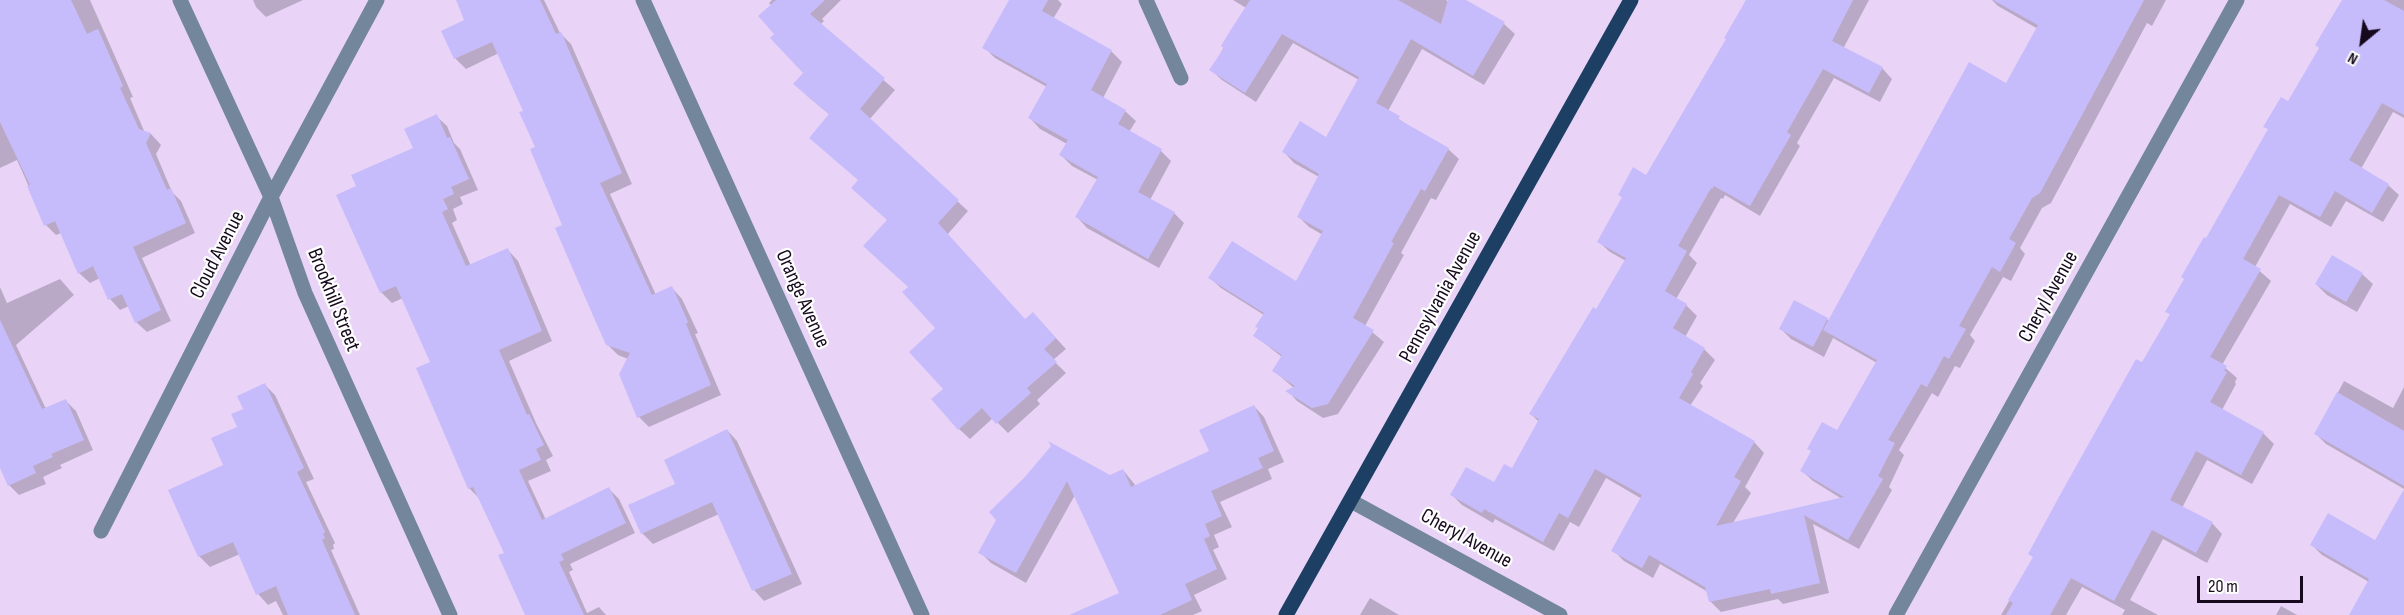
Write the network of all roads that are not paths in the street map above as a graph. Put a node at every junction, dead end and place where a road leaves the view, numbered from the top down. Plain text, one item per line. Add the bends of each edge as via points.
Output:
1 (180, 0) edge
2 (377, 0) edge
3 (643, 0) edge
4 (1146, 0) edge
5 (1631, 0) edge
6 (2237, 0) edge
7 (1181, 78) dead end
8 (271, 197) junction
9 (1351, 501) junction
10 (101, 531) dead end
11 (450, 615) edge
12 (922, 615) edge
13 (1286, 615) edge
14 (1560, 615) edge
15 (1896, 615) edge

1 - 8 street, Brookhill Street
2 - 8 street, Cloud Avenue
3 - 12 street, Orange Avenue
4 - 7 street
5 - 9 main road, Pennsylvania Avenue
6 - 15 street, Cheryl Avenue
8 - 10 street, Cloud Avenue
8 - 11 street, Brookhill Street via 305,293
9 - 13 main road, Pennsylvania Avenue
9 - 14 street, Cheryl Avenue

